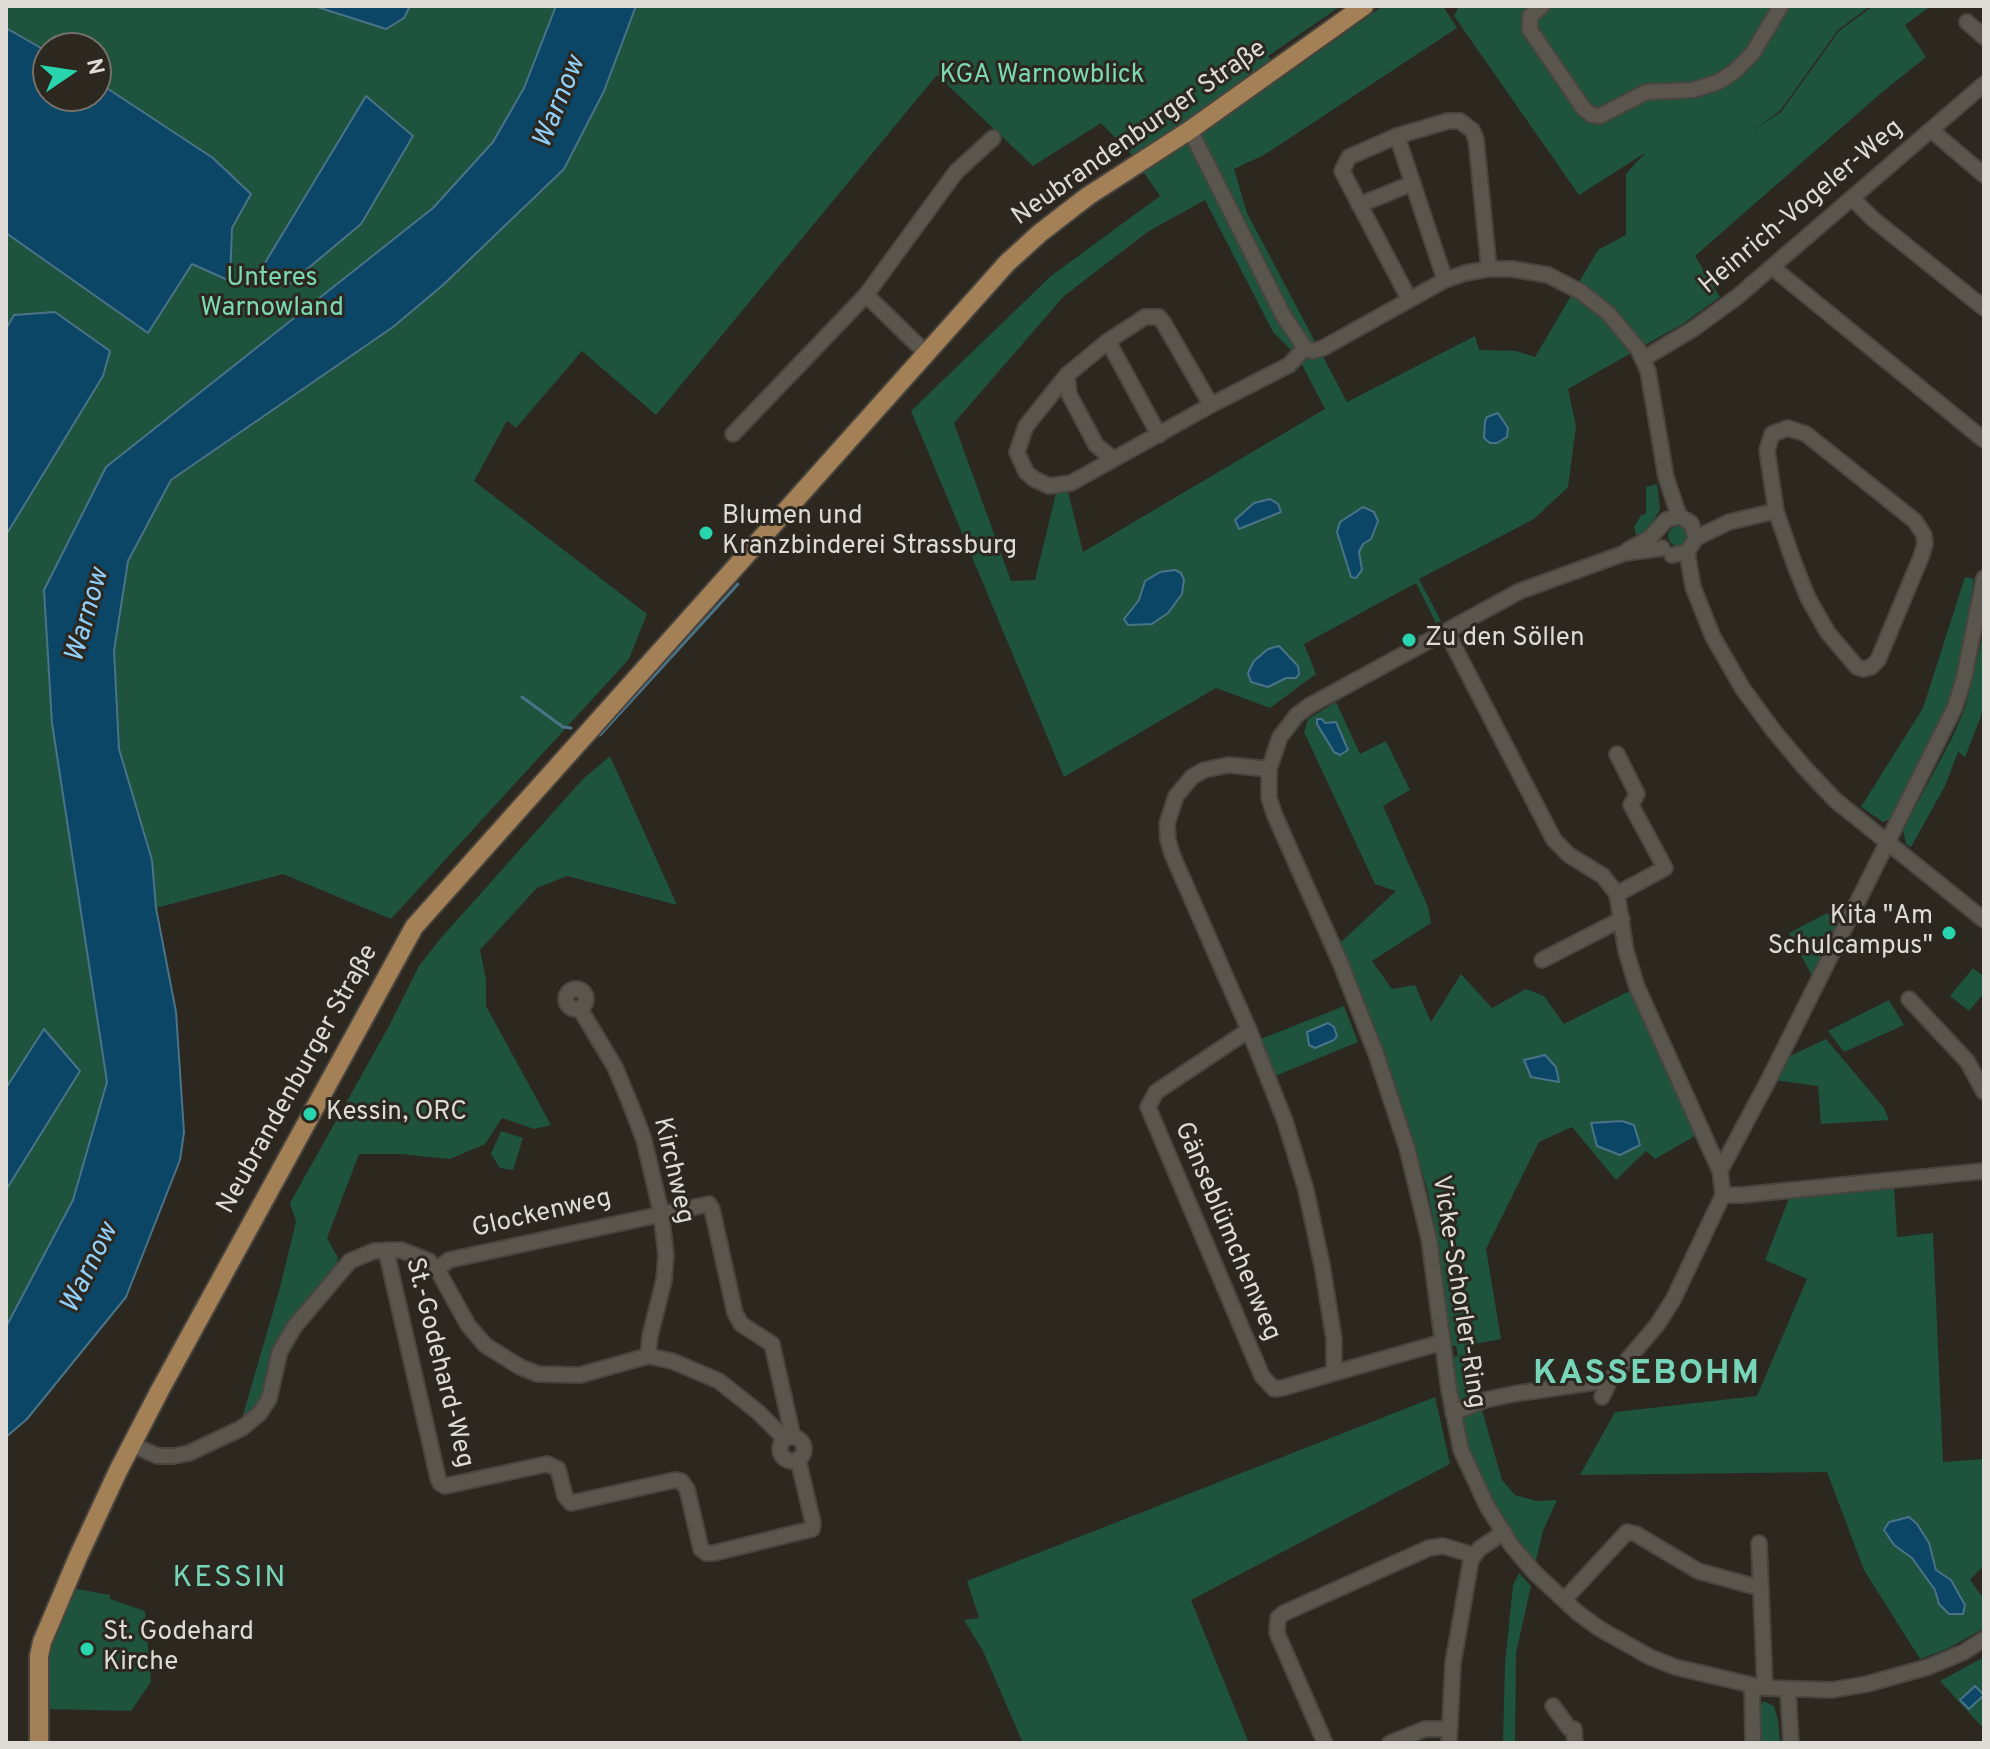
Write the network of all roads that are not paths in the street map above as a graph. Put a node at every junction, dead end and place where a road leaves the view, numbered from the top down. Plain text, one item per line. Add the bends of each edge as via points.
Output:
1 (1364, 6) edge
2 (1542, 6) edge
3 (1781, 6) edge
4 (1967, 22) dead end
5 (1984, 37) edge
6 (1984, 84) edge
7 (1190, 130) junction
8 (1931, 130) junction
9 (1397, 136) junction
10 (993, 138) dead end
11 (1984, 175) edge
12 (1413, 183) junction
13 (1852, 198) junction
14 (1359, 205) junction
15 (1773, 268) junction
16 (1489, 269) junction
17 (1445, 280) junction
18 (866, 295) junction
19 (1409, 299) junction
20 (1984, 308) edge
21 (1108, 341) junction
22 (1305, 348) junction
23 (926, 353) junction
24 (1643, 359) junction
25 (1067, 375) junction
26 (1211, 405) junction
27 (733, 434) dead end
28 (1159, 435) junction
29 (1984, 440) edge
30 (1113, 459) junction
31 (1776, 511) junction
32 (1673, 522) junction
33 (1729, 522) junction
34 (1696, 538) junction
35 (1674, 551) junction
36 (1625, 553) junction
37 (1984, 578) edge
38 (1446, 631) junction
39 (1617, 754) dead end
40 (1269, 769) junction
41 (1887, 843) junction
42 (1617, 894) junction
43 (1622, 919) junction
44 (1984, 920) edge
45 (1542, 960) dead end
46 (1909, 999) dead end
47 (580, 1009) dead end
48 (1249, 1030) junction
49 (1984, 1092) edge
50 (1720, 1171) junction
51 (1984, 1171) edge
52 (1723, 1195) junction
53 (661, 1212) junction
54 (386, 1250) junction
55 (437, 1269) junction
56 (1443, 1342) junction
57 (648, 1356) junction
58 (1334, 1373) junction
59 (1610, 1380) junction
60 (1602, 1397) dead end
61 (1453, 1413) junction
62 (789, 1438) junction
63 (132, 1445) junction
64 (1504, 1532) junction
65 (1759, 1543) dead end
66 (1473, 1555) junction
67 (1760, 1588) junction
68 (1564, 1600) junction
69 (1984, 1639) edge
70 (1758, 1687) junction
71 (1788, 1691) junction
72 (1553, 1706) dead end
73 (1449, 1736) edge
74 (1574, 1736) edge
75 (39, 1743) edge
76 (1325, 1743) edge
77 (1390, 1743) edge
78 (1753, 1743) edge
79 (1791, 1743) edge

1 - 7 main road, Neubrandenburger Straße
2 - 3 street via 1530,16 1530,30 1584,109 1602,116 1646,92 1693,90 1718,82 1752,54
4 - 5 street
6 - 8 street, Heinrich-Vogeler-Weg
7 - 22 street via 1283,315
7 - 23 main road, Neubrandenburger Straße via 1040,233
8 - 11 street
8 - 13 street, Heinrich-Vogeler-Weg
9 - 12 street
9 - 14 street via 1349,157 1342,167
9 - 16 street via 1448,121 1460,121 1472,130
10 - 18 street via 956,172
12 - 14 street
12 - 17 street
13 - 15 street, Heinrich-Vogeler-Weg
13 - 20 street
14 - 19 street
15 - 24 street, Heinrich-Vogeler-Weg via 1715,314
15 - 29 street
16 - 17 street
16 - 24 street via 1548,275 1581,292 1618,324
17 - 19 street
18 - 23 street
18 - 27 street
19 - 22 street via 1323,348
21 - 25 street
21 - 26 street via 1145,317 1159,317
21 - 28 street
22 - 26 street via 1289,365
23 - 63 main road, Neubrandenburger Straße via 414,927
24 - 32 street
25 - 30 street via 1069,394 1096,445
25 - 30 street via 1026,426 1017,452 1020,463 1042,484 1058,485
26 - 28 street
28 - 30 street
31 - 31 street via 1808,598 1828,633 1857,667 1871,667 1921,557 1921,528 1806,434 1788,428 1772,434 1768,442
31 - 33 street
32 - 33 street
32 - 34 street
32 - 35 street
32 - 36 street, Vicke-Schorler-Ring
33 - 34 street
34 - 35 street
35 - 36 street, Vicke-Schorler-Ring
35 - 41 street via 1713,637 1758,710 1818,783
36 - 38 street, Vicke-Schorler-Ring via 1520,591
37 - 41 street via 1955,707
38 - 40 street, Vicke-Schorler-Ring via 1297,715 1280,737
38 - 42 street via 1554,840 1603,876
39 - 42 street via 1637,794 1631,805 1665,868
40 - 48 street via 1229,765 1204,770 1176,796 1167,824 1172,854
40 - 56 street, Vicke-Schorler-Ring via 1275,816 1345,975 1407,1148 1429,1239
41 - 44 street
41 - 50 street
42 - 43 street
43 - 45 street
43 - 50 street via 1637,987
46 - 49 street via 1967,1061
47 - 53 street, Kirchweg via 615,1067 632,1108
48 - 58 street via 1306,1190 1328,1298
48 - 58 street, Gänseblümchenweg via 1156,1092 1150,1114 1268,1384 1282,1388
50 - 52 street
51 - 52 street
52 - 59 street via 1673,1300
53 - 55 street, Glockenweg via 449,1260
53 - 57 street, Kirchweg via 664,1280
53 - 62 street via 703,1203 712,1209 735,1313 741,1324 772,1344
54 - 55 street via 415,1253
54 - 62 street, St.-Godehard-Weg via 440,1483 450,1486 552,1464 571,1503 681,1481 701,1549 714,1553 812,1529 798,1459 789,1461 781,1455 780,1447
54 - 63 street via 350,1261 295,1326 280,1351 269,1399 242,1428 174,1456 158,1456
55 - 57 street via 468,1325 485,1345 520,1367 538,1374 580,1375
56 - 58 street, Gänseblümchenweg
56 - 61 street, Vicke-Schorler-Ring
57 - 62 street via 719,1381
59 - 60 street
59 - 61 street via 1513,1394
61 - 64 street, Vicke-Schorler-Ring via 1461,1450
63 - 75 main road, Neubrandenburger Straße via 46,1629 39,1656
64 - 66 street
64 - 68 street, Vicke-Schorler-Ring via 1526,1564
65 - 67 street
66 - 73 street via 1459,1623
66 - 76 street via 1443,1546 1429,1548 1278,1618 1277,1633
67 - 68 street via 1698,1571 1627,1532
67 - 70 street
68 - 70 street, Vicke-Schorler-Ring via 1600,1629 1650,1657 1694,1674
69 - 71 street, Vicke-Schorler-Ring via 1944,1661 1867,1684
70 - 71 street, Vicke-Schorler-Ring
70 - 78 street
71 - 79 street
72 - 74 street
73 - 77 street via 1425,1729

